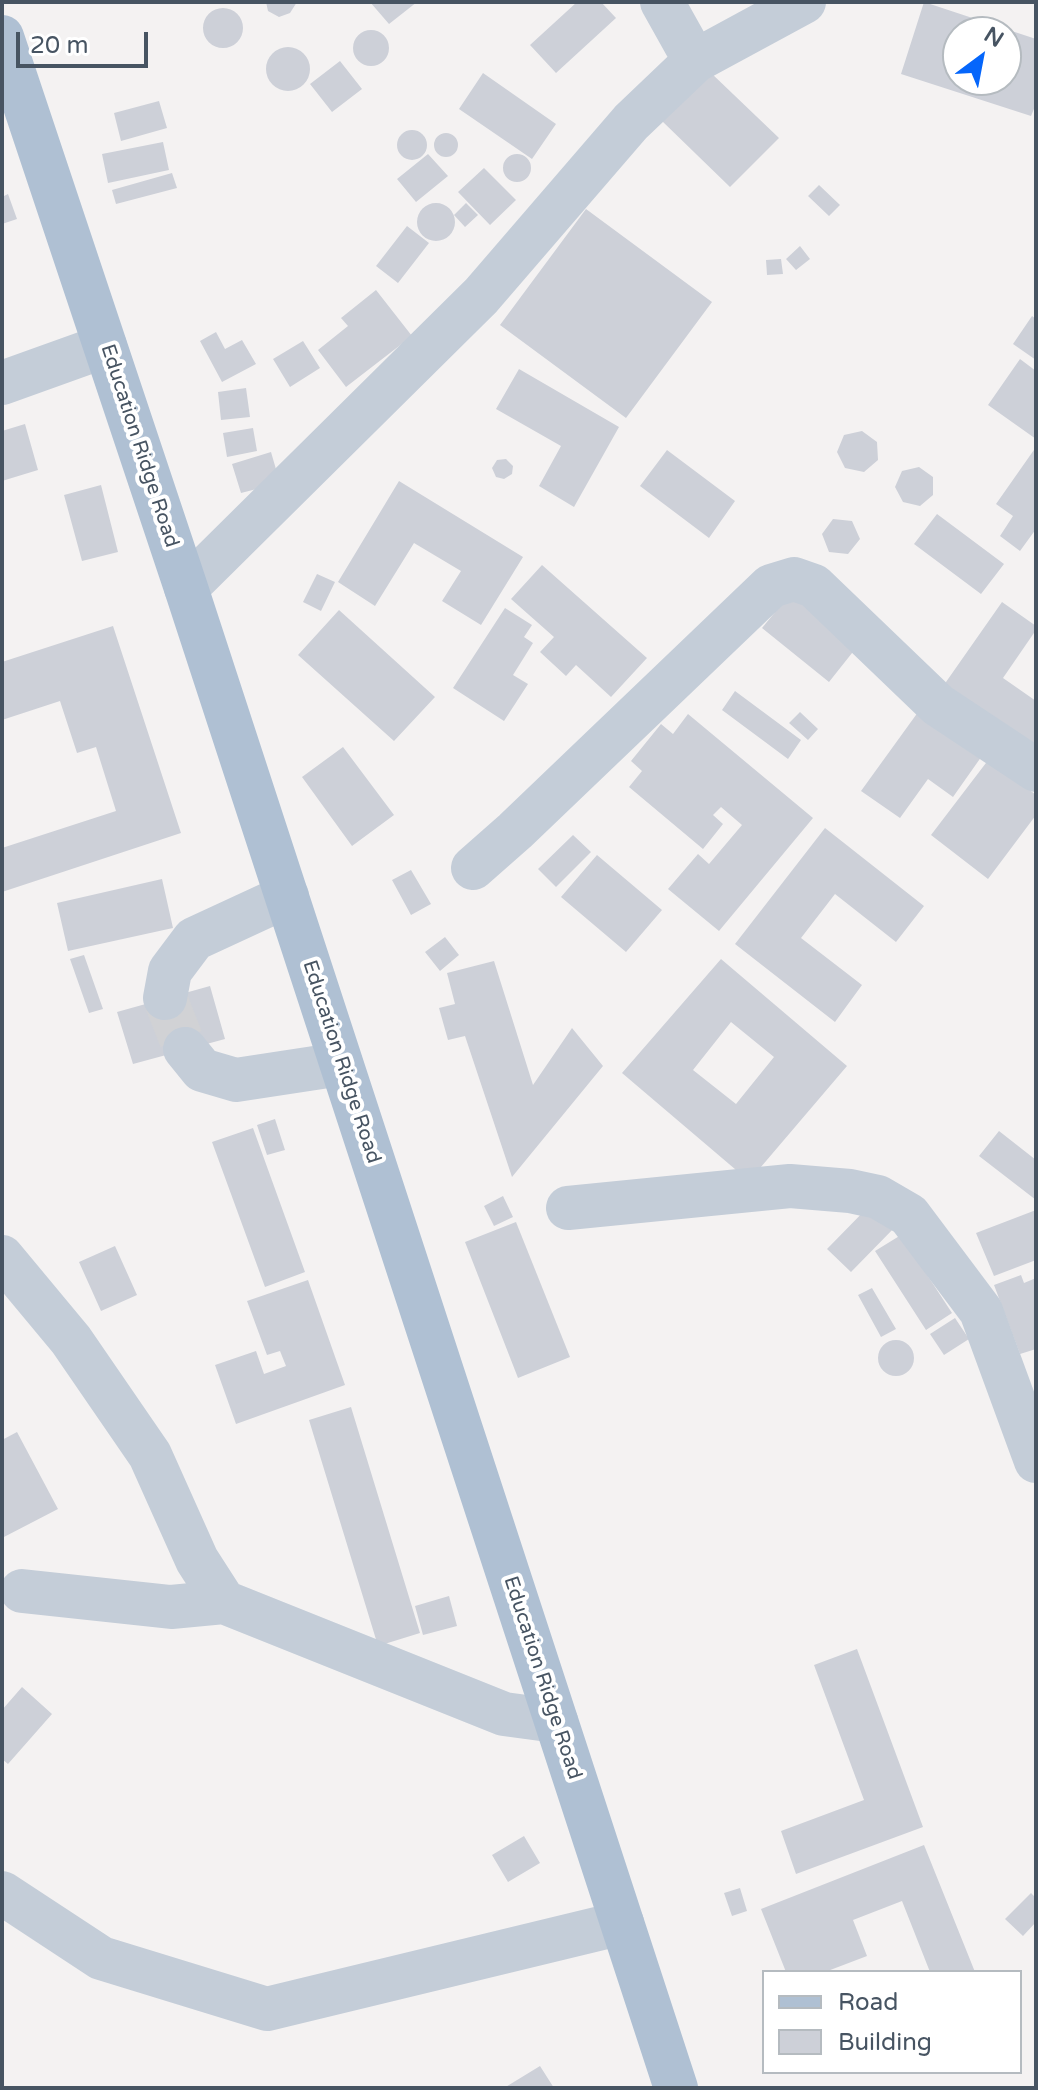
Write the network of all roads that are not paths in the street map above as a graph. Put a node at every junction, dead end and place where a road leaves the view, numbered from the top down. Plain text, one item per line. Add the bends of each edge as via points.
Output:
1 (662, 2) edge
2 (804, 2) edge
3 (2, 37) edge
4 (695, 61) junction
5 (105, 346) junction
6 (2, 383) edge
7 (186, 588) junction
8 (1036, 770) edge
9 (473, 868) dead end
10 (287, 896) junction
11 (165, 998) tunnel mouth
12 (185, 1049) tunnel mouth
13 (341, 1064) junction
14 (568, 1208) dead end
15 (2, 1257) edge
16 (1036, 1461) edge
17 (22, 1591) dead end
18 (224, 1602) junction
19 (556, 1721) junction
20 (2, 1893) edge
21 (622, 1923) junction
22 (676, 2088) edge

1 - 4 street
2 - 4 street
3 - 5 main road, Education Ridge Road
4 - 7 street via 631,122 481,296
5 - 6 street
5 - 7 main road, Education Ridge Road
7 - 10 main road, Education Ridge Road
8 - 9 street via 938,705 814,586 794,579 771,586
10 - 11 street via 194,939 170,971
10 - 13 main road, Education Ridge Road
12 - 13 street via 202,1070 236,1080
13 - 19 main road, Education Ridge Road
14 - 16 street via 790,1186 878,1197 909,1215 981,1311
15 - 18 street via 71,1340 150,1455 197,1560
17 - 18 street via 171,1607
18 - 19 street via 504,1714
19 - 21 main road, Education Ridge Road
20 - 21 street via 101,1958 267,2009
21 - 22 main road, Education Ridge Road

